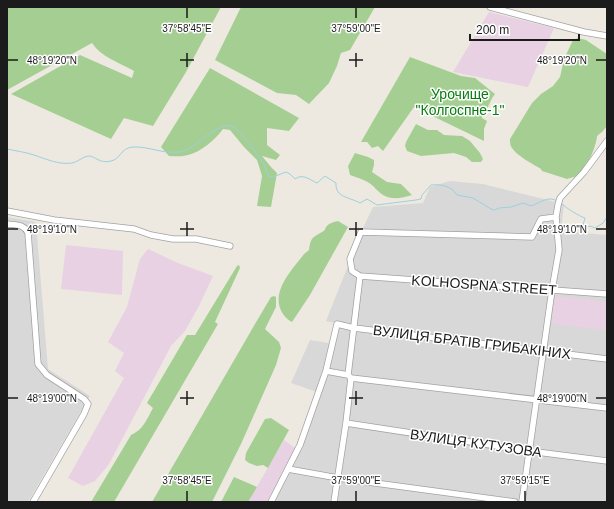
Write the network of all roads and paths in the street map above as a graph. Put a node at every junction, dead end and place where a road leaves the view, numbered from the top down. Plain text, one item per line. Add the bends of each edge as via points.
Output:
1 (490, 7) edge
2 (607, 36) edge
3 (607, 141) edge
4 (7, 211) edge
5 (556, 217) junction
6 (7, 224) edge
7 (230, 246) dead end
8 (360, 276) junction
9 (552, 290) junction
10 (607, 294) edge
11 (354, 328) junction
12 (544, 350) junction
13 (607, 359) edge
14 (326, 371) junction
15 (349, 377) junction
16 (536, 399) junction
17 (607, 408) edge
18 (346, 423) junction
19 (529, 451) junction
20 (607, 461) edge
21 (288, 469) junction
22 (338, 478) junction
23 (33, 502) edge
24 (271, 502) edge
25 (334, 502) edge
26 (515, 502) edge
27 (522, 502) edge

1 - 2 street
3 - 5 street via 560,198
4 - 7 street
5 - 8 street via 541,219 532,237 361,232 350,259 352,271
5 - 9 street via 559,250
6 - 23 street via 22,226 28,233 38,364 47,375 87,402 84,414
8 - 9 street, KOLHOSPNA STREET
8 - 11 street
9 - 10 street, KOLHOSPNA STREET
9 - 12 street
11 - 12 street, ВУЛИЦЯ БРАТІВ ГРИБАКІНИХ
11 - 14 street, ВУЛИЦЯ БРАТІВ ГРИБАКІНИХ via 337,324
11 - 15 street
12 - 13 street, ВУЛИЦЯ БРАТІВ ГРИБАКІНИХ
12 - 16 street
14 - 15 street
14 - 21 street via 300,445
15 - 16 street
15 - 18 street
16 - 17 street
16 - 19 street
18 - 19 street, ВУЛИЦЯ КУТУЗОВА
18 - 22 street
19 - 20 street, ВУЛИЦЯ КУТУЗОВА
19 - 27 street
21 - 22 street
21 - 24 street
22 - 25 street
22 - 26 street

